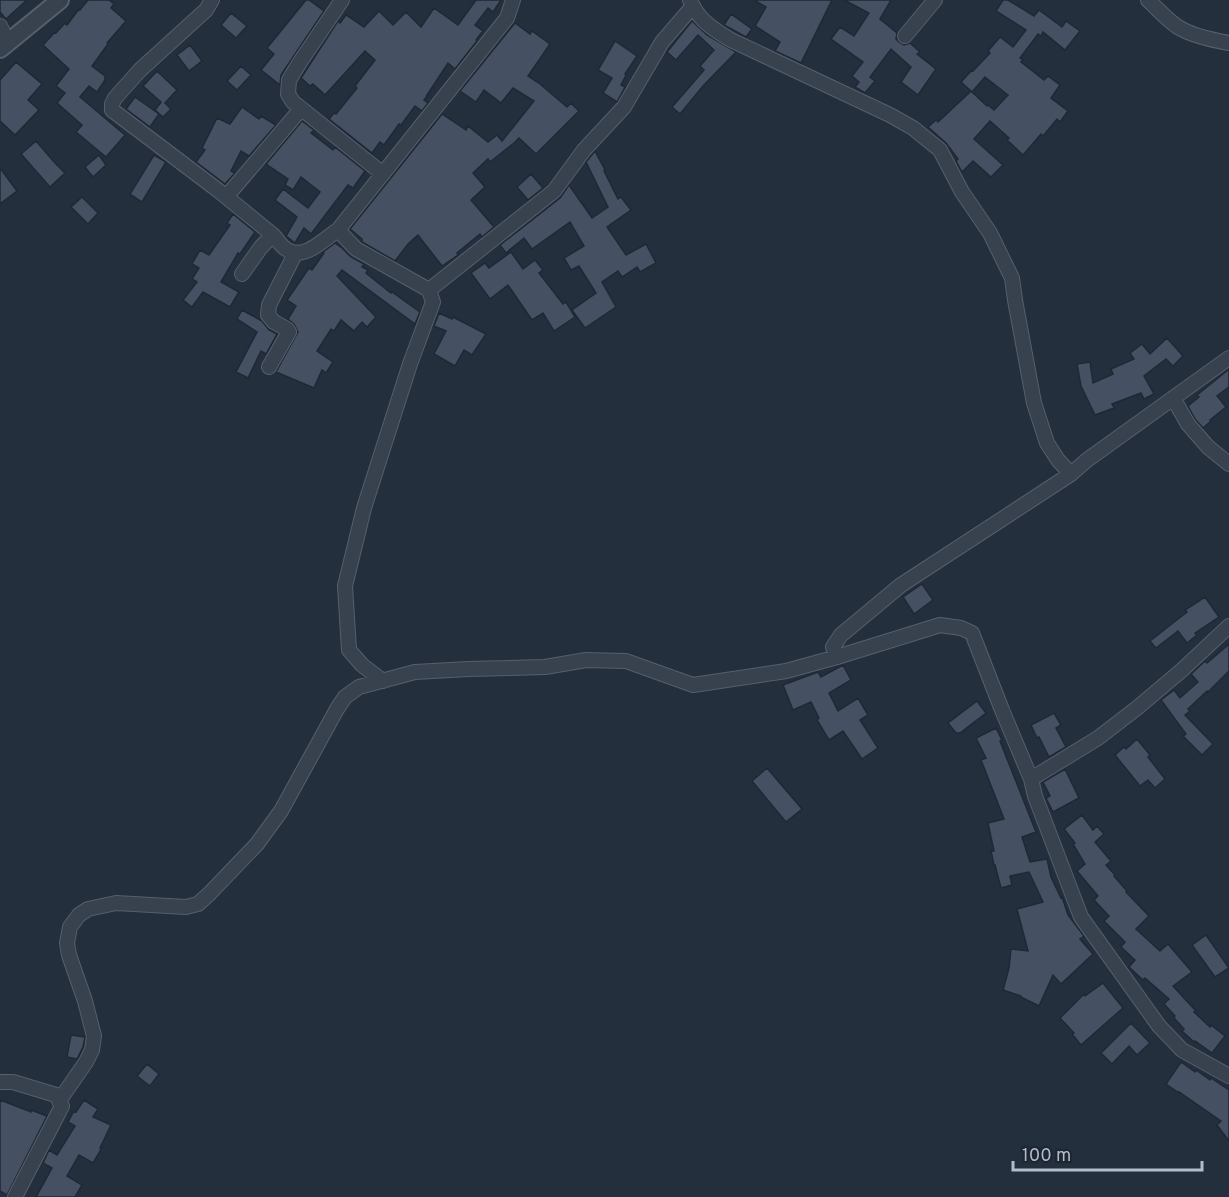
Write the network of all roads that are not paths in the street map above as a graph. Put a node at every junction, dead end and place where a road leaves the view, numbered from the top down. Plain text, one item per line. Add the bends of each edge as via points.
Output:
1 (60, 0) edge
2 (212, 0) edge
3 (342, 0) edge
4 (513, 0) edge
5 (935, 0) edge
6 (1148, 0) edge
7 (691, 3) edge
8 (0, 27) edge
9 (905, 36) dead end
10 (1229, 42) edge
11 (7, 43) edge
12 (301, 109) junction
13 (383, 174) junction
14 (226, 197) junction
15 (338, 230) junction
16 (273, 235) junction
17 (295, 254) junction
18 (242, 274) dead end
19 (429, 290) junction
20 (1229, 357) edge
21 (269, 367) dead end
22 (1173, 398) junction
23 (1229, 464) edge
24 (1071, 474) junction
25 (1229, 626) edge
26 (837, 657) junction
27 (383, 681) junction
28 (1031, 779) junction
29 (1229, 1076) edge
30 (0, 1082) edge
31 (59, 1101) junction
32 (15, 1197) edge

1 - 11 street
2 - 14 street via 140,70 115,98 112,110
3 - 12 street via 289,80 288,94
4 - 13 street via 507,18
5 - 9 street
6 - 10 street via 1179,28 1210,40
7 - 19 street via 662,42 624,107 584,150 554,191
7 - 24 street via 696,14 730,40 890,115 940,150 1012,278 1034,403 1047,442
8 - 11 street
12 - 13 street
12 - 14 street
13 - 15 street
14 - 16 street
15 - 17 street via 305,252
15 - 19 street via 356,249
16 - 17 street
16 - 18 street
17 - 21 street via 269,304 268,315 289,332
19 - 27 street via 433,302 364,508 345,586 349,650
20 - 22 street
22 - 23 street via 1188,424
22 - 24 street
24 - 26 street via 901,585 841,635 834,647
25 - 28 street via 1106,732
26 - 27 street via 786,671 693,685 626,661 586,660 545,667 415,672
26 - 28 street via 940,625 972,633
27 - 31 street via 359,687 345,697 281,811 257,844 198,904 186,907 116,903 88,909 70,927 69,955 94,1036 86,1062
28 - 29 street via 1080,916 1182,1050
30 - 31 street via 41,1090 56,1095
31 - 32 street via 62,1106 57,1118

